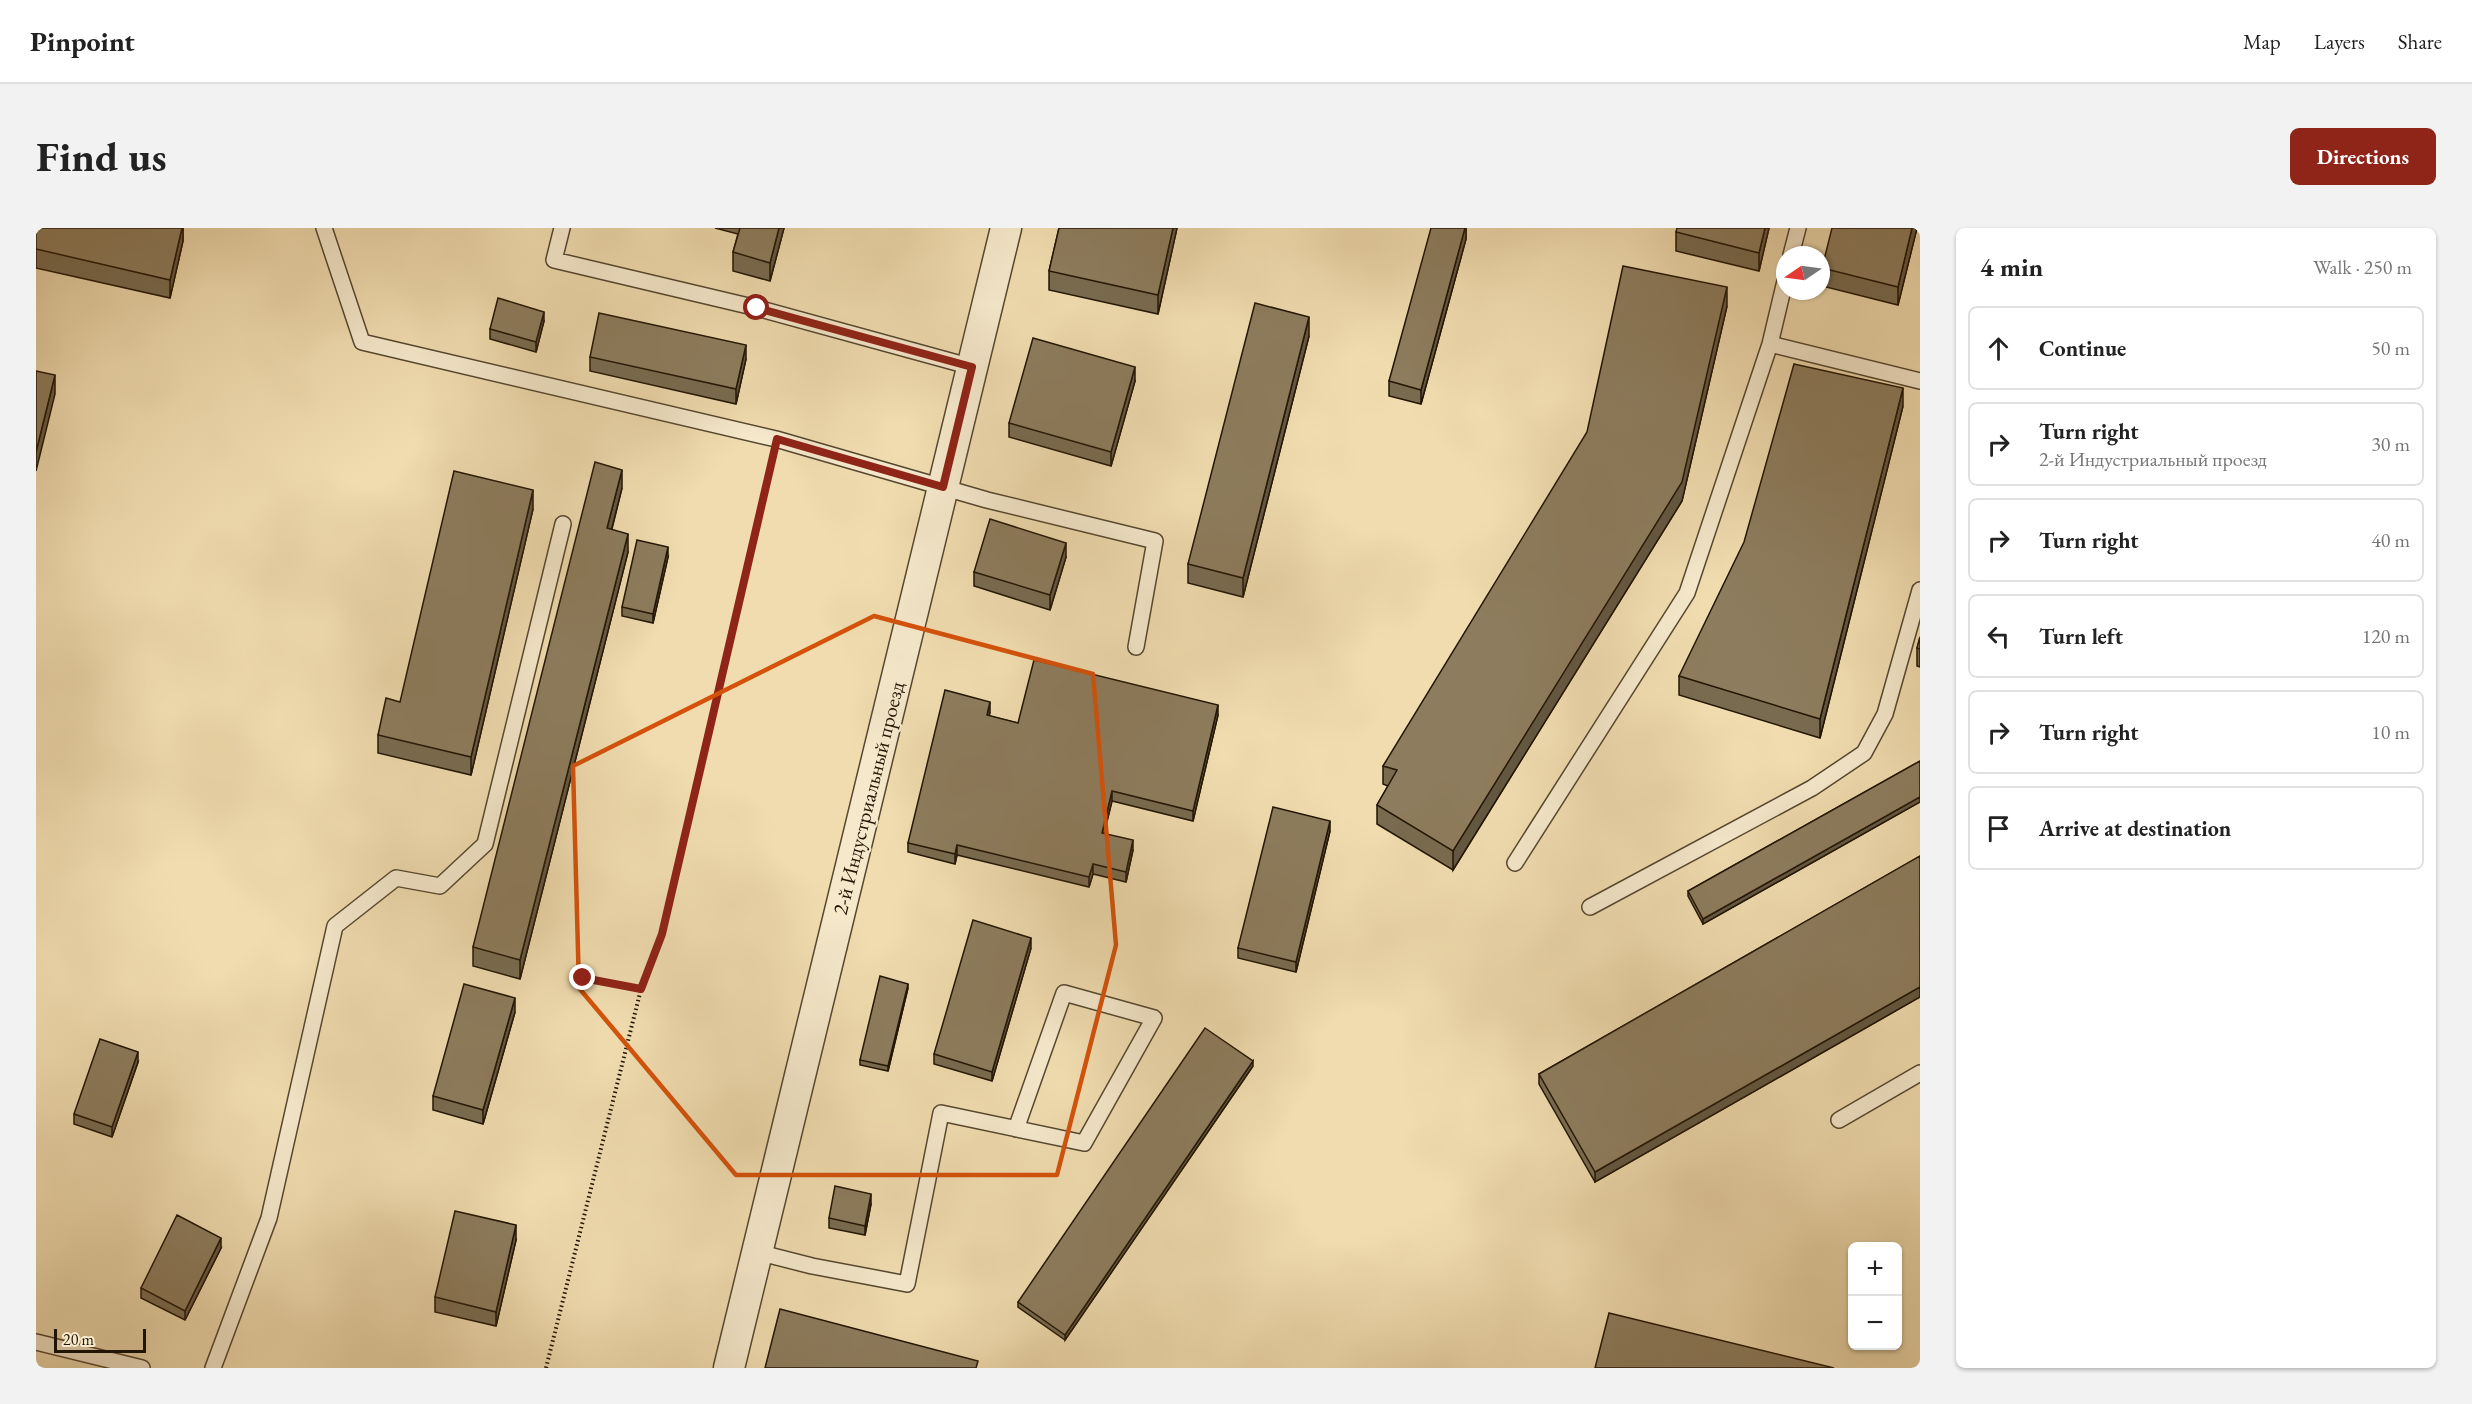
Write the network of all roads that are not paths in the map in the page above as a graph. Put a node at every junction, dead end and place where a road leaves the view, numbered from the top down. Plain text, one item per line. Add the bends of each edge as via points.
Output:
1 (324, 228) edge
2 (562, 228) edge
3 (1006, 228) edge
4 (1798, 228) edge
5 (1793, 246) edge
6 (1780, 300) edge
7 (1770, 344) junction
8 (972, 367) junction
9 (1920, 381) edge
10 (943, 487) junction
11 (562, 524) dead end
12 (1920, 590) edge
13 (1136, 647) dead end
14 (1515, 863) dead end
15 (1590, 907) dead end
16 (1920, 1073) edge
17 (1839, 1120) dead end
18 (1016, 1129) junction
19 (757, 1252) junction
20 (36, 1342) edge
21 (141, 1368) edge
22 (213, 1368) edge
23 (729, 1368) edge

1 - 10 lane via 362,342 777,439
2 - 8 lane via 554,260 757,308
3 - 8 street, 2-й Индустриальный проезд
4 - 5 lane
6 - 7 lane
7 - 9 lane
7 - 14 lane via 1687,593
8 - 10 street, 2-й Индустриальный проезд
10 - 13 lane via 1155,541
10 - 19 street, 2-й Индустриальный проезд
11 - 22 lane via 485,844 440,886 396,878 335,926 269,1218
12 - 15 lane via 1885,714 1864,753 1812,788
16 - 17 lane
18 - 18 lane via 1064,993 1155,1018 1084,1143
18 - 19 lane via 941,1113 908,1284
19 - 23 street, 2-й Индустриальный проезд
20 - 21 lane

